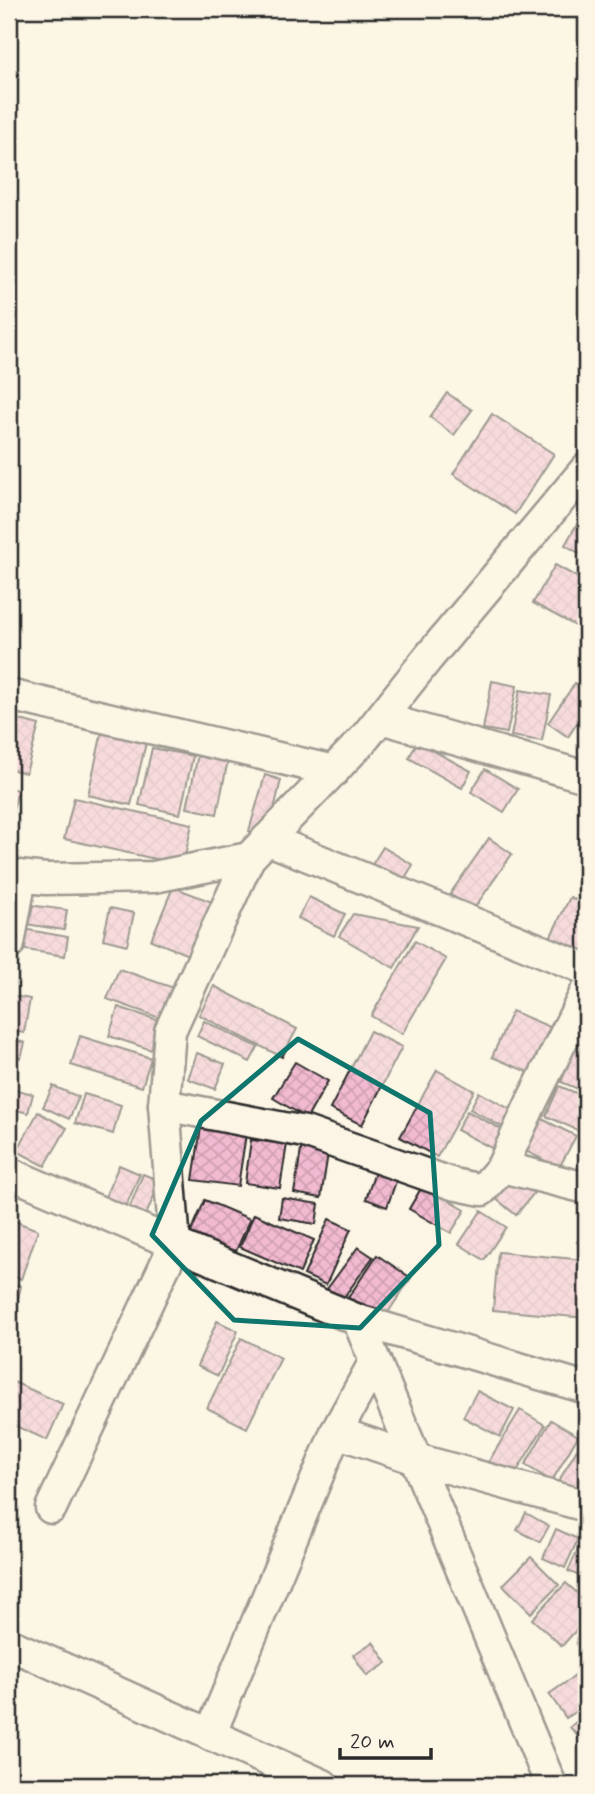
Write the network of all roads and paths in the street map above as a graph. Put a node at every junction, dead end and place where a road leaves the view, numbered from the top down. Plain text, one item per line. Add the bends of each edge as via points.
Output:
1 (586, 469) edge
2 (9, 695) edge
3 (381, 718) junction
4 (334, 771) junction
5 (586, 777) edge
6 (258, 849) junction
7 (15, 876) edge
8 (9, 943) edge
9 (586, 969) edge
10 (586, 992) edge
11 (164, 1105) junction
12 (502, 1167) junction
13 (9, 1173) edge
14 (586, 1188) edge
15 (174, 1244) junction
16 (358, 1320) junction
17 (376, 1361) junction
18 (586, 1388) edge
19 (336, 1432) junction
20 (416, 1459) junction
21 (586, 1506) edge
22 (51, 1508) dead end
23 (9, 1644) edge
24 (210, 1735) junction
25 (323, 1785) edge
26 (551, 1785) edge

1 - 3 street
2 - 4 street
3 - 4 street
3 - 5 street
4 - 6 street
6 - 7 street via 154,877
6 - 9 street
6 - 11 street via 170,1031
7 - 8 street
10 - 12 street
11 - 12 street via 305,1132 453,1184 482,1189
11 - 15 street
12 - 14 street
13 - 15 street
15 - 16 street
15 - 22 street
16 - 17 street
16 - 18 street
17 - 19 street
17 - 20 street
19 - 20 street
19 - 24 street
20 - 21 street
20 - 26 street
23 - 24 street
24 - 25 street

